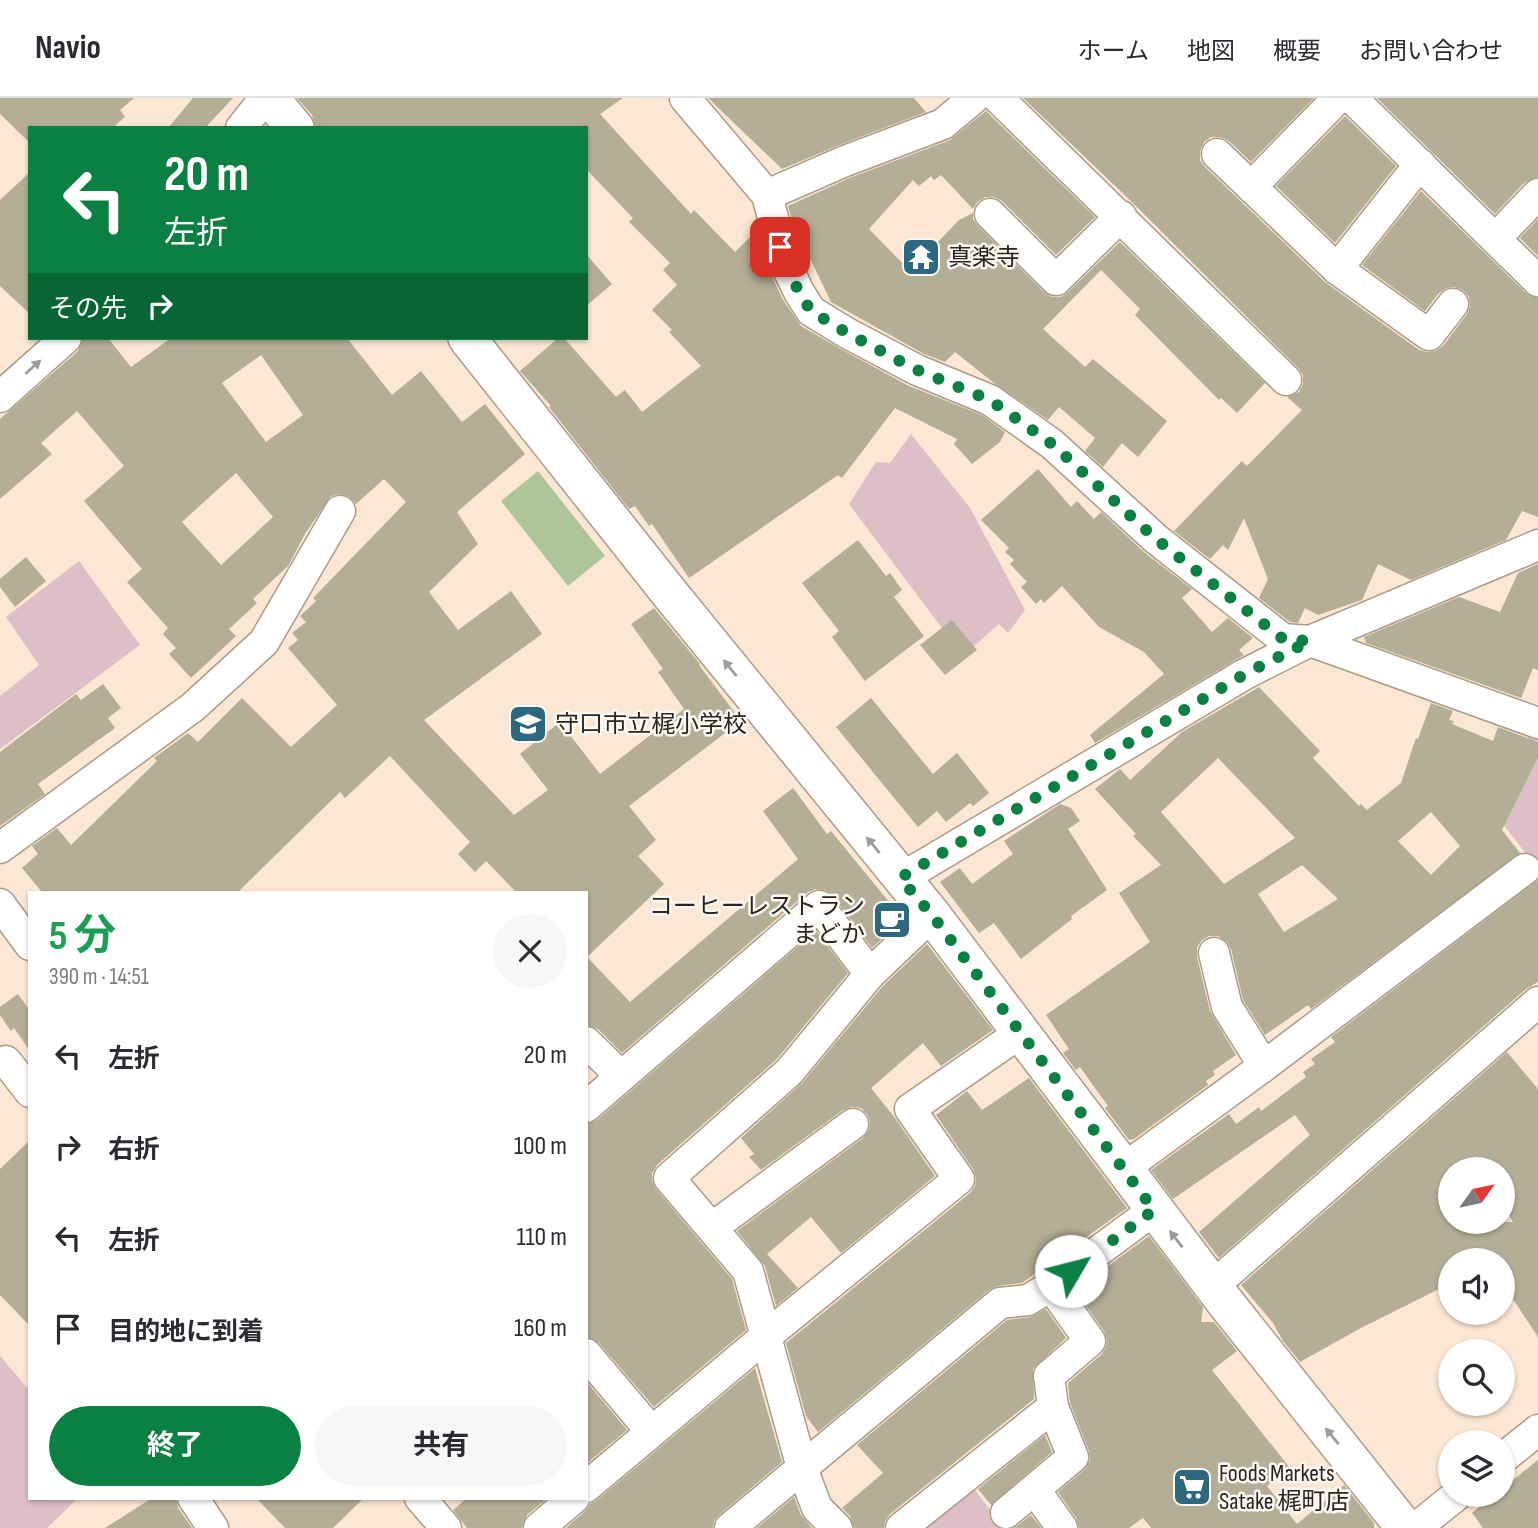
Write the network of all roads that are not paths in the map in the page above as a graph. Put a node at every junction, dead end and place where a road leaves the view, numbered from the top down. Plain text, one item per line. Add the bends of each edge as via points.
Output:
1 (268, 98) edge
2 (685, 98) edge
3 (974, 98) edge
4 (998, 98) edge
5 (1338, 98) edge
6 (1352, 98) edge
7 (244, 126) edge
8 (293, 126) edge
9 (1217, 154) dead end
10 (1420, 164) junction
11 (1251, 187) junction
12 (1538, 194) edge
13 (767, 195) junction
14 (989, 214) dead end
15 (1121, 216) junction
16 (1496, 237) junction
17 (1337, 268) junction
18 (1538, 281) edge
19 (1453, 304) dead end
20 (64, 340) edge
21 (469, 340) edge
22 (1286, 380) dead end
23 (0, 397) edge
24 (340, 511) dead end
25 (1538, 545) edge
26 (1310, 641) junction
27 (1538, 723) edge
28 (0, 848) edge
29 (1525, 869) dead end
30 (900, 878) junction
31 (0, 904) edge
32 (932, 915) junction
33 (28, 942) edge
34 (1214, 953) dead end
35 (870, 974) junction
36 (1538, 1002) edge
37 (1020, 1033) junction
38 (588, 1044) edge
39 (0, 1063) edge
40 (1265, 1066) junction
41 (621, 1076) junction
42 (28, 1089) edge
43 (588, 1105) edge
44 (853, 1124) dead end
45 (1122, 1170) junction
46 (1154, 1210) junction
47 (712, 1227) junction
48 (1051, 1286) junction
49 (1213, 1286) junction
50 (765, 1337) junction
51 (588, 1356) edge
52 (1053, 1407) junction
53 (1538, 1430) edge
54 (652, 1431) junction
55 (1515, 1448) edge
56 (802, 1468) junction
57 (588, 1485) edge
58 (1035, 1490) junction
59 (194, 1500) edge
60 (422, 1500) edge
61 (572, 1500) edge
62 (1442, 1507) edge
63 (1006, 1513) dead end
64 (212, 1528) edge
65 (446, 1528) edge
66 (539, 1528) edge
67 (730, 1528) edge
68 (837, 1528) edge
69 (901, 1528) edge
70 (1062, 1528) edge
71 (1405, 1528) edge
72 (1416, 1528) edge

1 - 7 street
1 - 8 street
2 - 13 street
3 - 13 street via 943,124
4 - 15 street
5 - 11 street
6 - 10 street
9 - 11 street
10 - 16 street
10 - 17 street
11 - 17 street
12 - 16 street
13 - 26 street via 785,263 811,311 917,370 990,400 1052,444 1156,539 1283,639
14 - 15 street via 1056,280
15 - 22 street
16 - 18 street
17 - 19 street via 1429,335
23 -> 20 street
30 -> 21 street
24 - 28 street via 264,642 193,707
25 - 26 street
26 - 27 street
26 - 30 street via 1233,681
29 - 40 street
30 - 32 street
31 - 33 street
32 - 35 street
32 - 37 street
34 - 40 street via 1227,1007
35 - 41 street via 819,906
35 - 47 street via 789,1072 669,1178
36 - 49 street
37 - 45 street
37 - 50 street via 910,1109 959,1179
38 - 41 street
39 - 42 street via 6,1061
40 - 45 street
41 - 43 street
44 - 47 street
45 - 46 street
46 - 48 street
49 -> 46 street
47 - 50 street via 748,1271
48 - 52 street via 1090,1341 1049,1376
48 - 56 street via 1027,1300 1000,1303
71 -> 49 street
50 - 54 street
50 - 56 street
51 - 54 street
52 - 58 street via 1073,1457
52 - 69 street
53 - 55 street
54 - 57 street
56 - 67 street
56 - 68 street via 817,1508
58 - 63 street
58 - 70 street
59 - 64 street
60 - 65 street
61 - 66 street
62 - 72 street

